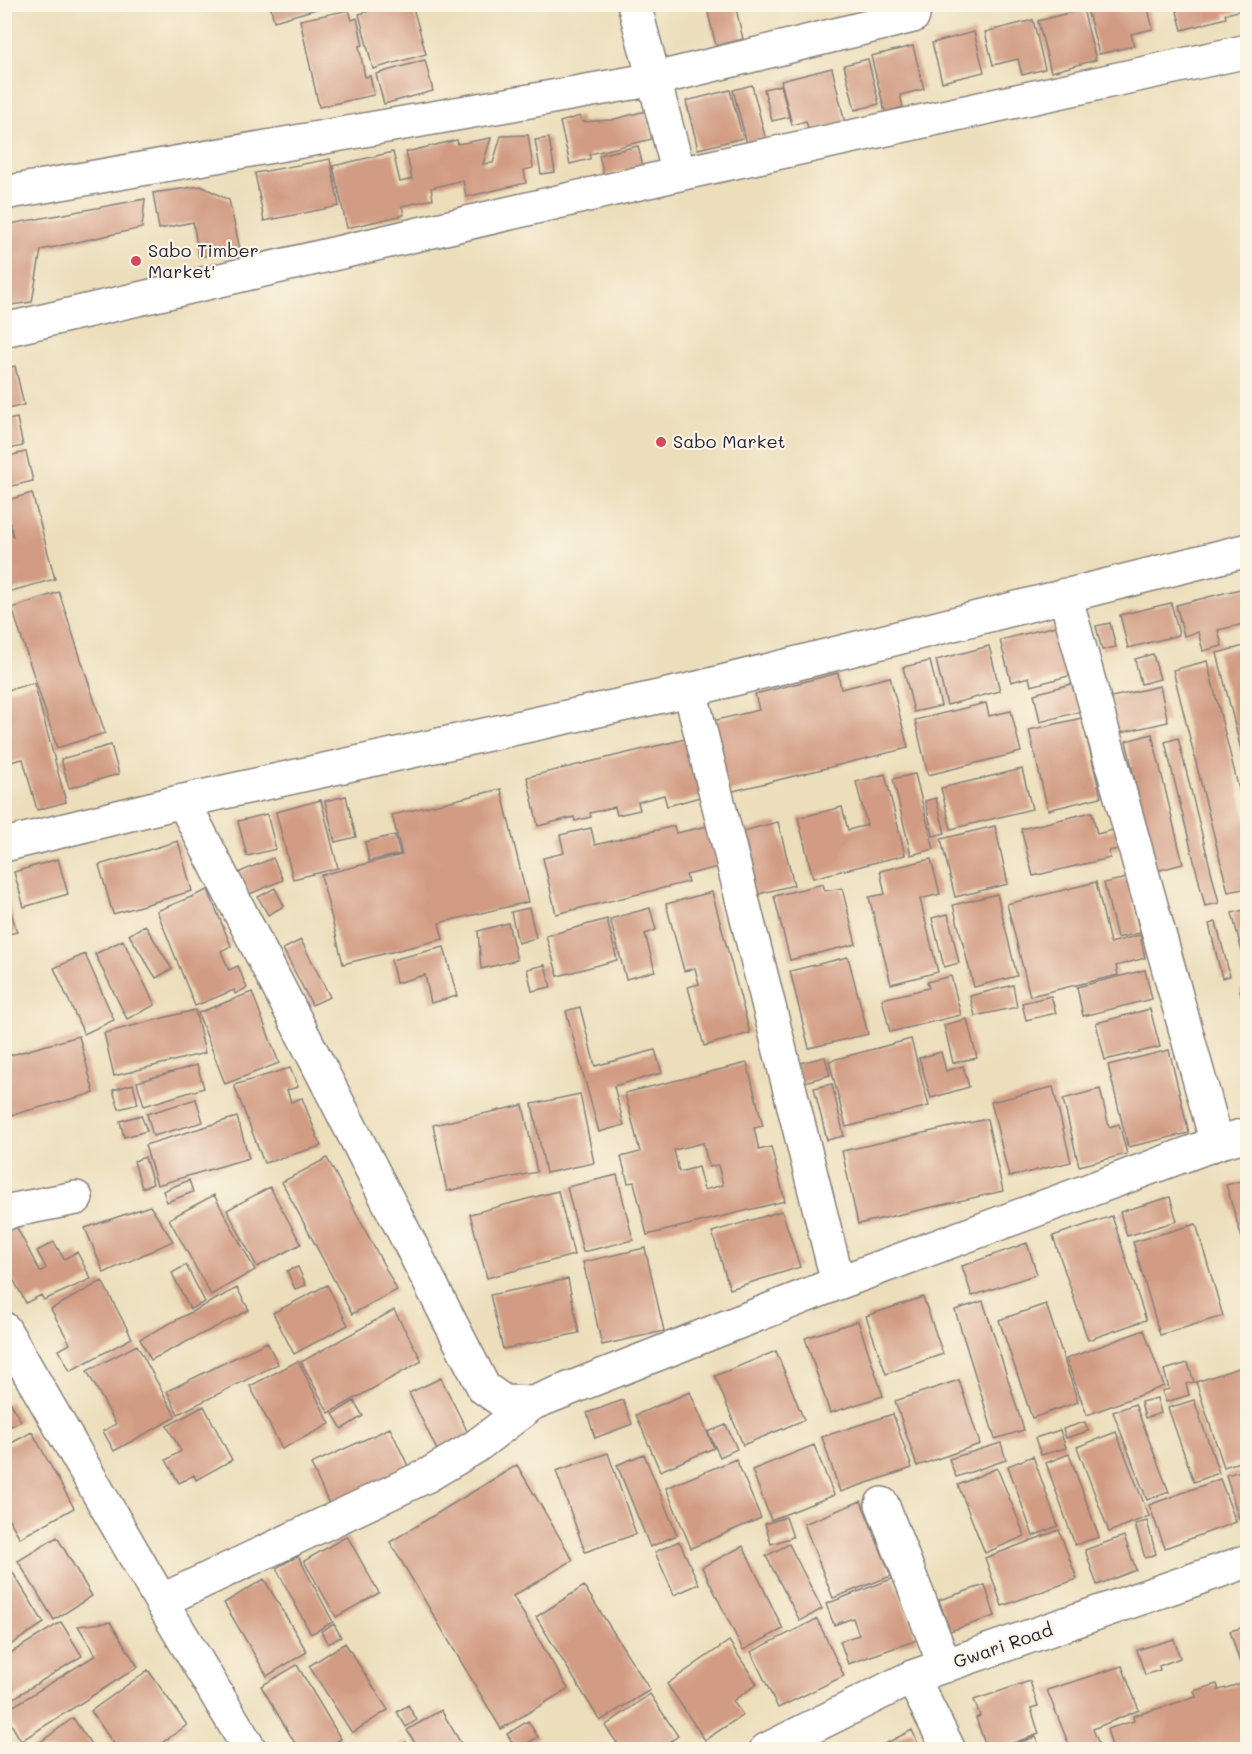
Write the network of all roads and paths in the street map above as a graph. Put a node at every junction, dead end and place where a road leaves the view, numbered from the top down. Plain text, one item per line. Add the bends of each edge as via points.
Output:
1 (634, 4) edge
2 (913, 16) dead end
3 (1248, 51) edge
4 (655, 79) junction
5 (679, 174) junction
6 (4, 193) edge
7 (4, 330) edge
8 (1248, 550) edge
9 (1065, 595) junction
10 (690, 690) junction
11 (183, 801) junction
12 (4, 845) edge
13 (1232, 1138) edge
14 (76, 1198) dead end
15 (4, 1214) edge
16 (838, 1282) junction
17 (4, 1329) edge
18 (533, 1403) junction
19 (882, 1503) dead end
20 (1248, 1561) edge
21 (161, 1601) junction
22 (945, 1666) junction
23 (912, 1677) junction
24 (250, 1749) edge
25 (766, 1749) edge
26 (949, 1749) edge

1 - 4 street
2 - 4 street
3 - 5 street
4 - 5 street
4 - 6 street
5 - 7 street
8 - 9 street
9 - 10 street
9 - 13 street
10 - 11 street
10 - 16 street
11 - 12 street
11 - 18 street via 484,1388 504,1402
13 - 16 street
14 - 15 street
16 - 18 street
17 - 21 street
18 - 21 street via 475,1447 428,1475
19 - 22 street
20 - 22 street, Gwari Road
21 - 24 street
22 - 23 street, Gwari Road
23 - 25 street, Gwari Road
23 - 26 street

